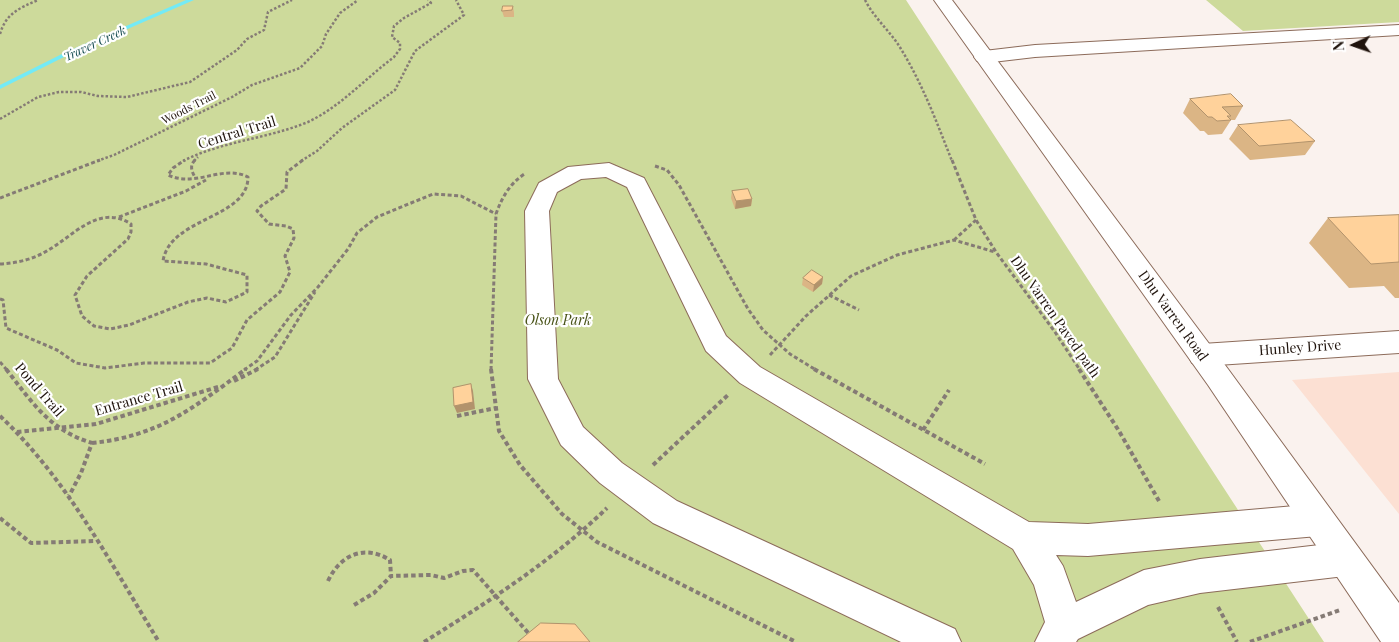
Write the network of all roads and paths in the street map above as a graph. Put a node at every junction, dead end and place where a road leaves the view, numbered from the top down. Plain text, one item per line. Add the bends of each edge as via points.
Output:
1 (38, 0) edge
2 (292, 0) edge
3 (358, 0) edge
4 (428, 0) edge
5 (456, 0) edge
6 (865, 0) edge
7 (943, 0) edge
8 (1399, 30) edge
9 (0, 34) edge
10 (984, 57) junction
11 (0, 119) edge
12 (200, 155) junction
13 (652, 165) dead end
14 (528, 172) dead end
15 (211, 177) junction
16 (197, 179) junction
17 (0, 198) edge
18 (496, 214) junction
19 (119, 216) junction
20 (976, 220) junction
21 (954, 240) junction
22 (996, 252) junction
23 (0, 264) edge
24 (318, 287) junction
25 (830, 295) junction
26 (0, 299) edge
27 (858, 310) dead end
28 (1399, 342) edge
29 (779, 345) junction
30 (1202, 355) junction
31 (0, 362) edge
32 (750, 375) junction
33 (226, 384) junction
34 (949, 390) dead end
35 (496, 408) junction
36 (0, 416) edge
37 (457, 416) dead end
38 (57, 427) junction
39 (923, 430) junction
40 (17, 432) junction
41 (92, 443) junction
42 (985, 464) dead end
43 (630, 487) junction
44 (68, 496) junction
45 (0, 518) edge
46 (1318, 520) junction
47 (583, 531) junction
48 (1178, 534) junction
49 (1025, 538) junction
50 (95, 540) junction
51 (1345, 559) junction
52 (391, 576) junction
53 (1200, 576) junction
54 (328, 581) dead end
55 (496, 597) junction
56 (354, 605) dead end
57 (1340, 610) dead end
58 (1059, 634) edge
59 (1399, 634) edge
60 (532, 637) edge
61 (157, 641) edge
62 (424, 642) edge
63 (796, 642) edge
64 (942, 642) edge
65 (1237, 642) edge
66 (1250, 642) edge

1 - 9 path via 8,15 1,24
2 - 11 path, Woods Trail via 268,12 264,30 190,82 127,97 59,92 38,97
3 - 17 path, Woods Trail via 340,13 322,46 300,68 252,85 114,155
4 - 12 path, Central Trail via 431,3 394,26 392,36 400,43 394,57 322,114 304,123 216,147
5 - 26 path via 464,15 415,52 394,90 342,128 318,151 290,168 286,190 261,206 257,212 269,224 293,229 294,238 285,256 290,272 280,292 247,320 232,348 210,363 144,363 105,368 76,363 57,350 6,328 3,300
6 - 20 path, Dhu Varren Paved path via 920,79
7 - 10 main road, Dhu Varren Road
8 - 10 main road via 1035,51
10 - 30 main road, Dhu Varren Road
12 - 16 path via 192,163 190,171
12 - 16 path, Central Trail via 174,165 168,175 180,181
13 - 29 path via 667,170 679,185 748,308 763,330
14 - 18 path via 509,188
15 - 16 path, Central Trail
15 - 19 path via 186,191
15 - 19 path, Central Trail via 238,172 248,177 248,184 232,205 172,240 163,255 164,262 210,264 247,275 247,292 226,302 204,298 127,326 104,329 80,316 75,295 87,276 131,232 131,224
18 - 24 path, Entrance Trail via 461,196 433,194 420,197 378,216 357,233
18 - 35 path via 492,375
19 - 23 path via 103,217 82,226 53,248 32,258
20 - 21 path
20 - 22 path, Dhu Varren Paved path
21 - 22 path
21 - 25 path via 897,254 850,276
22 - 48 path, Dhu Varren Paved path via 1119,431
24 - 33 path, Entrance Trail via 291,315 257,361
24 - 33 path, Entrance Trail via 275,357
25 - 27 path
25 - 29 path
28 - 30 main road, Hunley Drive
29 - 32 path
29 - 39 path via 834,382
30 - 46 main road, Dhu Varren Road
31 - 38 path, Pond Trail via 39,411
32 - 43 path
32 - 43 main road via 716,343 636,183 609,170 594,170 576,172 547,188 537,210 543,380 572,436
32 - 49 main road
33 - 38 path, Entrance Trail via 96,424
33 - 41 path, Entrance Trail via 189,411 152,430
34 - 39 path
35 - 37 path
35 - 47 path via 499,431 520,465 562,514
36 - 40 path
38 - 40 path, Entrance Trail
38 - 41 path, Pond Trail via 73,438
39 - 42 path
40 - 44 path
41 - 44 path
43 - 47 path
43 - 64 main road via 665,512
44 - 50 path
45 - 50 path via 31,543
46 - 48 main road
46 - 51 main road, Dhu Varren Road
47 - 55 path
47 - 63 path via 597,542 672,582
48 - 49 main road via 1088,540
49 - 58 main road via 1050,578
50 - 61 path
51 - 53 main road
51 - 59 main road, Dhu Varren Road
52 - 54 path via 390,560 382,554 367,552 350,556 336,566
52 - 55 path via 444,578 473,570
52 - 56 path via 367,600
53 - 58 main road via 1144,588
53 - 65 path
55 - 60 path
55 - 62 path
57 - 66 path

